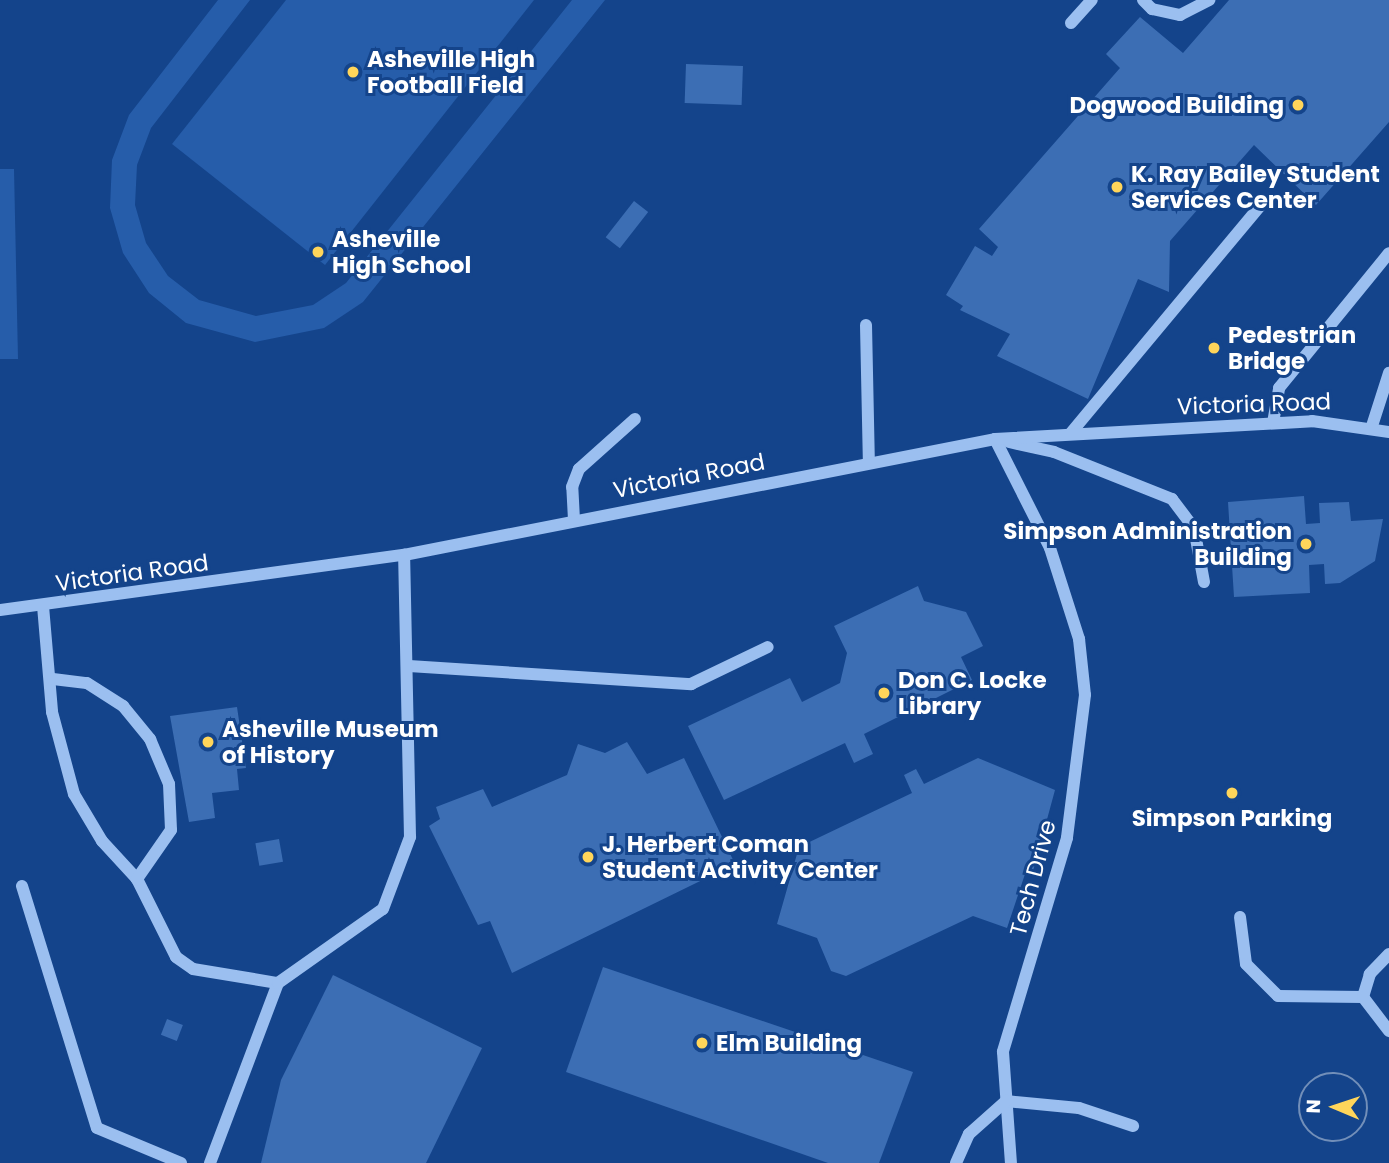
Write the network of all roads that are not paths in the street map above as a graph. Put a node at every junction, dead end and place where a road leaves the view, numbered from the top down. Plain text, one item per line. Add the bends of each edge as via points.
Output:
1 (1091, 0) edge
2 (1143, 0) edge
3 (1209, 0) edge
4 (1071, 23) dead end
5 (1261, 205) dead end
6 (1389, 253) edge
7 (866, 325) dead end
8 (1389, 373) edge
9 (635, 419) dead end
10 (1273, 423) junction
11 (1373, 426) junction
12 (1389, 432) edge
13 (1070, 434) junction
14 (995, 439) junction
15 (869, 463) junction
16 (574, 520) junction
17 (404, 555) junction
18 (1204, 582) dead end
19 (43, 606) junction
20 (0, 610) edge
21 (768, 647) dead end
22 (409, 666) junction
23 (53, 679) junction
24 (137, 879) junction
25 (22, 886) dead end
26 (1240, 916) dead end
27 (1389, 954) edge
28 (278, 983) junction
29 (1363, 997) junction
30 (1389, 1031) edge
31 (1006, 1101) junction
32 (1133, 1126) dead end
33 (181, 1163) edge
34 (210, 1163) edge
35 (956, 1163) edge
36 (1012, 1163) edge

1 - 4 street
2 - 3 street via 1152,9 1180,15
5 - 13 street
6 - 10 street via 1279,388
7 - 15 street
8 - 11 street
9 - 16 street via 579,469 572,487
10 - 11 street, Victoria Road
10 - 13 street, Victoria Road
11 - 12 street, Victoria Road
13 - 14 street, Victoria Road
14 - 15 street, Victoria Road
14 - 18 street via 1054,452 1172,499 1194,528
14 - 31 street, Tech Drive via 1050,548 1083,662 1077,793 1003,1052
15 - 16 street, Victoria Road
16 - 17 street, Victoria Road
17 - 19 street, Victoria Road
17 - 22 street
19 - 20 street, Victoria Road
19 - 23 street
21 - 22 street via 691,684
22 - 28 street via 410,837 383,909
23 - 24 street via 52,712 74,794 102,841
23 - 24 street via 87,683 123,706 150,739 169,784 171,830
24 - 28 street via 176,957 193,969
25 - 33 street via 97,1128
26 - 29 street via 1246,964 1278,996
27 - 29 street via 1364,983
28 - 34 street
29 - 30 street
31 - 32 street via 1079,1108
31 - 35 street via 970,1134
31 - 36 street, Tech Drive

